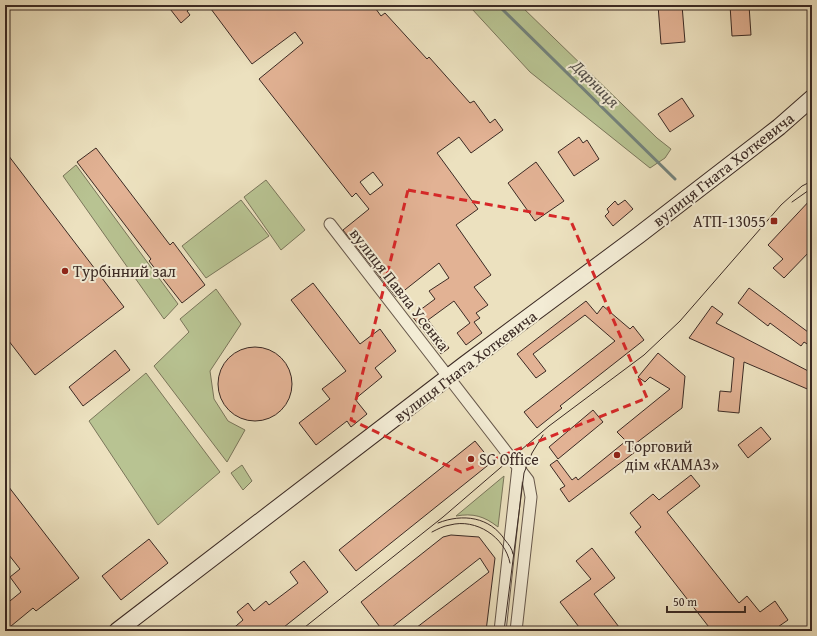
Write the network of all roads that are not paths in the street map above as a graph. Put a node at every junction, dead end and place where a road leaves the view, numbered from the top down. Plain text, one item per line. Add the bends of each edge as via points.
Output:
1 (812, 98) edge
2 (330, 224) dead end
3 (448, 378) junction
4 (518, 467) junction
5 (117, 631) edge
6 (500, 631) edge
7 (516, 631) edge

1 - 3 street, вулиця Гната Хоткевича via 779,127 634,239
2 - 3 street, вулиця Павла Усенка
3 - 4 street, вулиця Павла Усенка
3 - 5 street, вулиця Гната Хоткевича
4 - 6 street
4 - 7 street, вулиця Павла Усенка via 528,480 531,497

